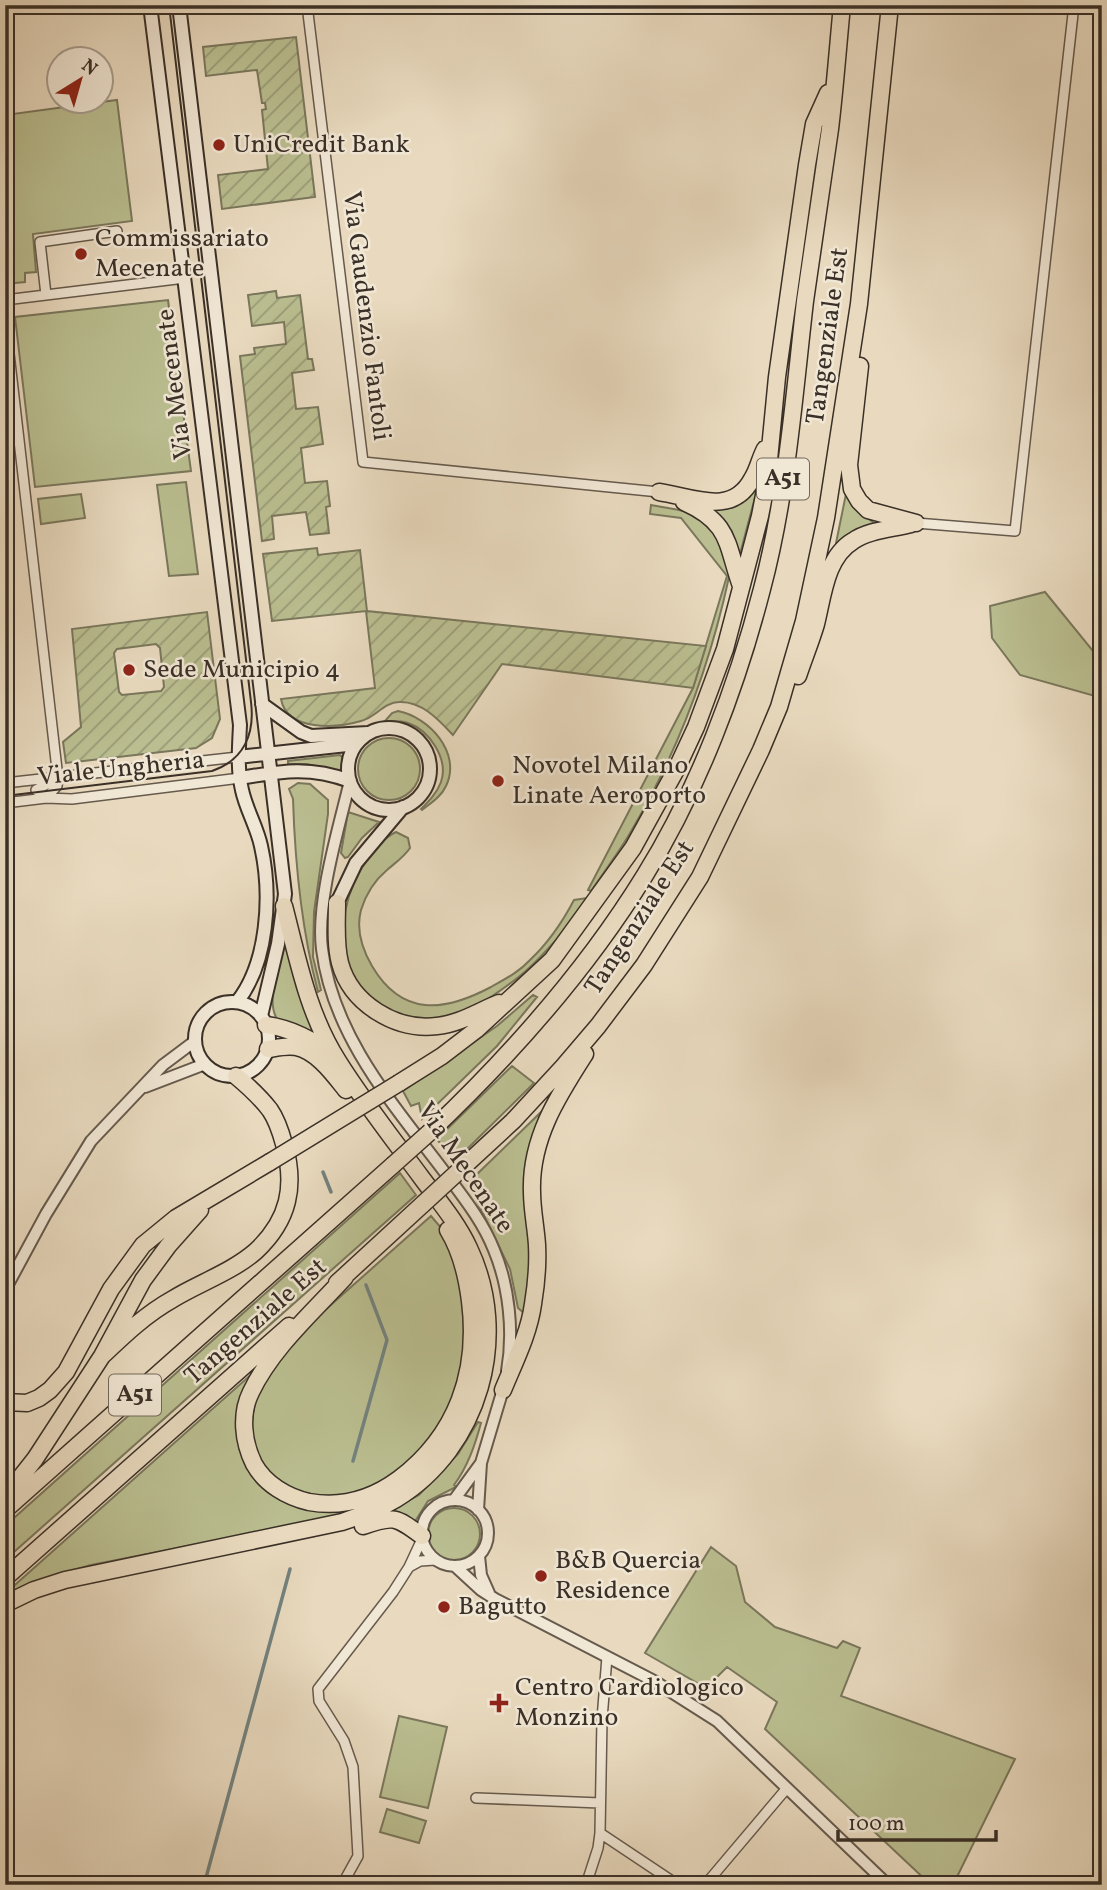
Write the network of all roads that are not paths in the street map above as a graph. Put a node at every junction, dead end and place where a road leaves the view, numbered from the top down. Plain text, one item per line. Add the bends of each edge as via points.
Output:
1 (150, 5) edge
2 (179, 5) edge
3 (307, 5) edge
4 (842, 5) edge
5 (890, 5) edge
6 (1074, 5) edge
7 (835, 78) junction
8 (117, 231) dead end
9 (185, 278) junction
10 (46, 295) junction
11 (5, 300) edge
12 (859, 304) junction
13 (5, 319) edge
14 (771, 437) junction
15 (659, 492) junction
16 (916, 523) junction
17 (742, 588) junction
18 (262, 704) junction
19 (779, 707) junction
20 (369, 733) junction
21 (356, 744) junction
22 (268, 754) junction
23 (238, 757) junction
24 (271, 773) junction
25 (58, 778) junction
26 (240, 778) junction
27 (350, 781) junction
28 (5, 783) edge
29 (46, 798) junction
30 (5, 803) edge
31 (404, 807) junction
32 (337, 903) junction
33 (284, 906) junction
34 (631, 983) junction
35 (331, 994) junction
36 (511, 999) junction
37 (237, 1002) junction
38 (263, 1021) junction
39 (195, 1041) junction
40 (268, 1049) junction
41 (337, 1059) junction
42 (205, 1064) junction
43 (236, 1076) junction
44 (142, 1088) junction
45 (209, 1200) junction
46 (345, 1277) junction
47 (5, 1290) edge
48 (102, 1356) junction
49 (503, 1390) junction
50 (5, 1402) edge
51 (481, 1463) junction
52 (5, 1497) edge
53 (454, 1500) junction
54 (5, 1510) edge
55 (478, 1510) junction
56 (422, 1538) junction
57 (216, 1547) junction
58 (479, 1556) junction
59 (435, 1560) junction
60 (409, 1567) junction
61 (456, 1567) junction
62 (5, 1578) edge
63 (489, 1593) junction
64 (5, 1604) edge
65 (607, 1657) junction
66 (787, 1788) junction
67 (476, 1798) dead end
68 (600, 1803) junction
69 (600, 1833) junction
70 (342, 1885) edge
71 (586, 1885) edge
72 (678, 1885) edge
73 (705, 1885) edge
74 (888, 1885) edge

1 - 9 main road, Via Mecenate
2 - 18 main road, Via Mecenate
3 - 15 street, Via Gaudenzio Fantoli via 363,462
4 - 7 highway, Tangenziale Est / A51
5 - 12 highway, Tangenziale Est / A51
6 - 16 street via 1015,531
7 - 14 highway via 814,124
7 - 54 highway, Tangenziale Est / A51, bridge via 783,477 762,589 708,751 646,874 592,953 481,1084
8 - 10 street via 40,242
9 - 10 street
9 - 23 main road, Via Mecenate via 240,725
10 - 11 street
12 - 16 highway via 860,363 851,485 868,510
12 - 19 highway, Tangenziale Est / A51 via 826,518 804,621
13 - 25 street
14 - 15 highway via 753,479 735,499 719,503
14 - 17 highway via 760,516
15 - 17 highway via 714,521 731,547
16 - 19 highway via 859,537 841,550 828,573 795,686
17 - 36 highway via 714,683 645,829 552,960
18 - 20 main road, Via Mecenate via 312,736
18 - 22 main road, Via Mecenate
19 - 34 highway, Tangenziale Est / A51 via 700,877
20 - 21 main road
20 - 31 main road, Via Mecenate via 383,728 403,730 426,750 430,765 427,785
21 - 22 main road
21 - 27 main road, Via Mecenate via 349,761
22 - 23 main road
22 - 24 main road, Via Mecenate
23 - 25 street, Viale Ungheria
23 - 26 main road, Via Mecenate
24 - 26 main road
24 - 27 main road via 322,772
24 - 33 main road, Via Mecenate
25 - 28 street, Viale Ungheria
25 - 29 street
26 - 29 street, Viale Ungheria via 72,799
26 - 37 main road, Via Mecenate via 261,846 265,902 258,962
27 - 31 main road via 374,807
27 - 35 street, Via Mecenate via 321,926
29 - 30 street, Viale Ungheria
31 - 32 main road, Via Mecenate via 356,863
32 - 35 street, Via Mecenate
32 - 36 highway via 338,951 344,976 369,1006 383,1015 416,1027 440,1026
33 - 38 main road, Via Mecenate
33 - 41 highway via 310,1007
34 - 46 highway, Tangenziale Est / A51, bridge via 513,1121
34 - 49 highway via 554,1102 543,1129 532,1190 537,1248 533,1307
35 - 49 street, Via Mecenate via 361,1058 473,1211 495,1251 509,1325
36 - 45 highway, bridge via 399,1083
37 - 38 main road
37 - 39 main road via 208,1011 199,1022
38 - 40 main road, Via Mecenate
38 - 41 highway via 308,1039
39 - 42 main road
39 - 44 street
40 - 43 main road via 254,1068
40 - 46 highway via 294,1046 305,1050 324,1064 354,1100 451,1236 468,1281 473,1321 467,1381 459,1405 430,1451 373,1495 357,1502 318,1503 283,1493 256,1467 248,1452 244,1418 249,1395 265,1368
41 - 57 highway via 469,1248 487,1311 488,1340 478,1397 447,1453 397,1499 342,1522
42 - 43 main road via 219,1074
42 - 44 street
43 - 48 highway via 271,1111 283,1139 290,1185 281,1219 255,1252 149,1314
44 - 47 street via 91,1141
45 - 48 highway via 143,1280
45 - 50 highway via 176,1218 143,1245 111,1289 66,1372 50,1390 27,1402
46 - 62 highway, Tangenziale Est / A51
48 - 52 highway
49 - 51 street, Via Mecenate
51 - 53 street, Via Mecenate
51 - 55 street, Via Mecenate
53 - 55 street
53 - 56 street via 430,1510
55 - 58 street via 488,1533
56 - 57 highway via 403,1521 389,1518 273,1546
56 - 59 street
56 - 60 street
57 - 64 highway via 65,1580
58 - 61 street
58 - 63 street
59 - 60 street
59 - 61 street
60 - 70 street via 317,1689 319,1702 344,1741 353,1767 358,1856
61 - 63 street
63 - 65 street
65 - 66 street via 709,1715
65 - 68 street
66 - 73 street
66 - 74 street
67 - 68 street
68 - 69 street
69 - 71 street
69 - 72 street

